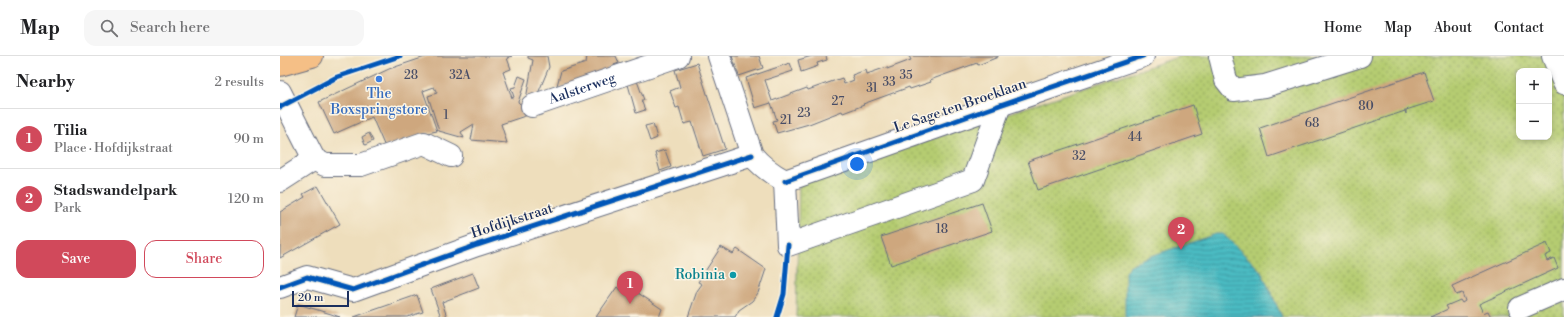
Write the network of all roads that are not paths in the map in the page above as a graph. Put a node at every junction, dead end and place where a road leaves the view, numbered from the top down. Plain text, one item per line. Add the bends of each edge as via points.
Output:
1 (312, 56) edge
2 (678, 56) edge
3 (719, 56) edge
4 (1143, 56) edge
5 (1220, 56) edge
6 (1360, 56) edge
7 (1553, 56) edge
8 (280, 65) edge
9 (1564, 83) edge
10 (280, 94) edge
11 (1000, 105) junction
12 (532, 106) dead end
13 (752, 155) junction
14 (451, 156) dead end
15 (314, 159) junction
16 (280, 181) edge
17 (785, 181) junction
18 (280, 287) edge
19 (1564, 289) edge
20 (1520, 308) dead end

1 - 8 main road
2 - 12 street, Aalsterweg
3 - 13 street
4 - 11 street, Le Sage ten Broeklaan
5 - 6 street via 1226,80 1234,90 1265,86
7 - 9 street
10 - 15 street
11 - 17 street, Le Sage ten Broeklaan
11 - 17 street via 973,180 788,245
13 - 17 street via 757,162
13 - 18 street, Hofdijkstraat via 477,245 353,290 307,277
14 - 15 street via 424,143 361,165 325,165
15 - 16 street
19 - 20 street

